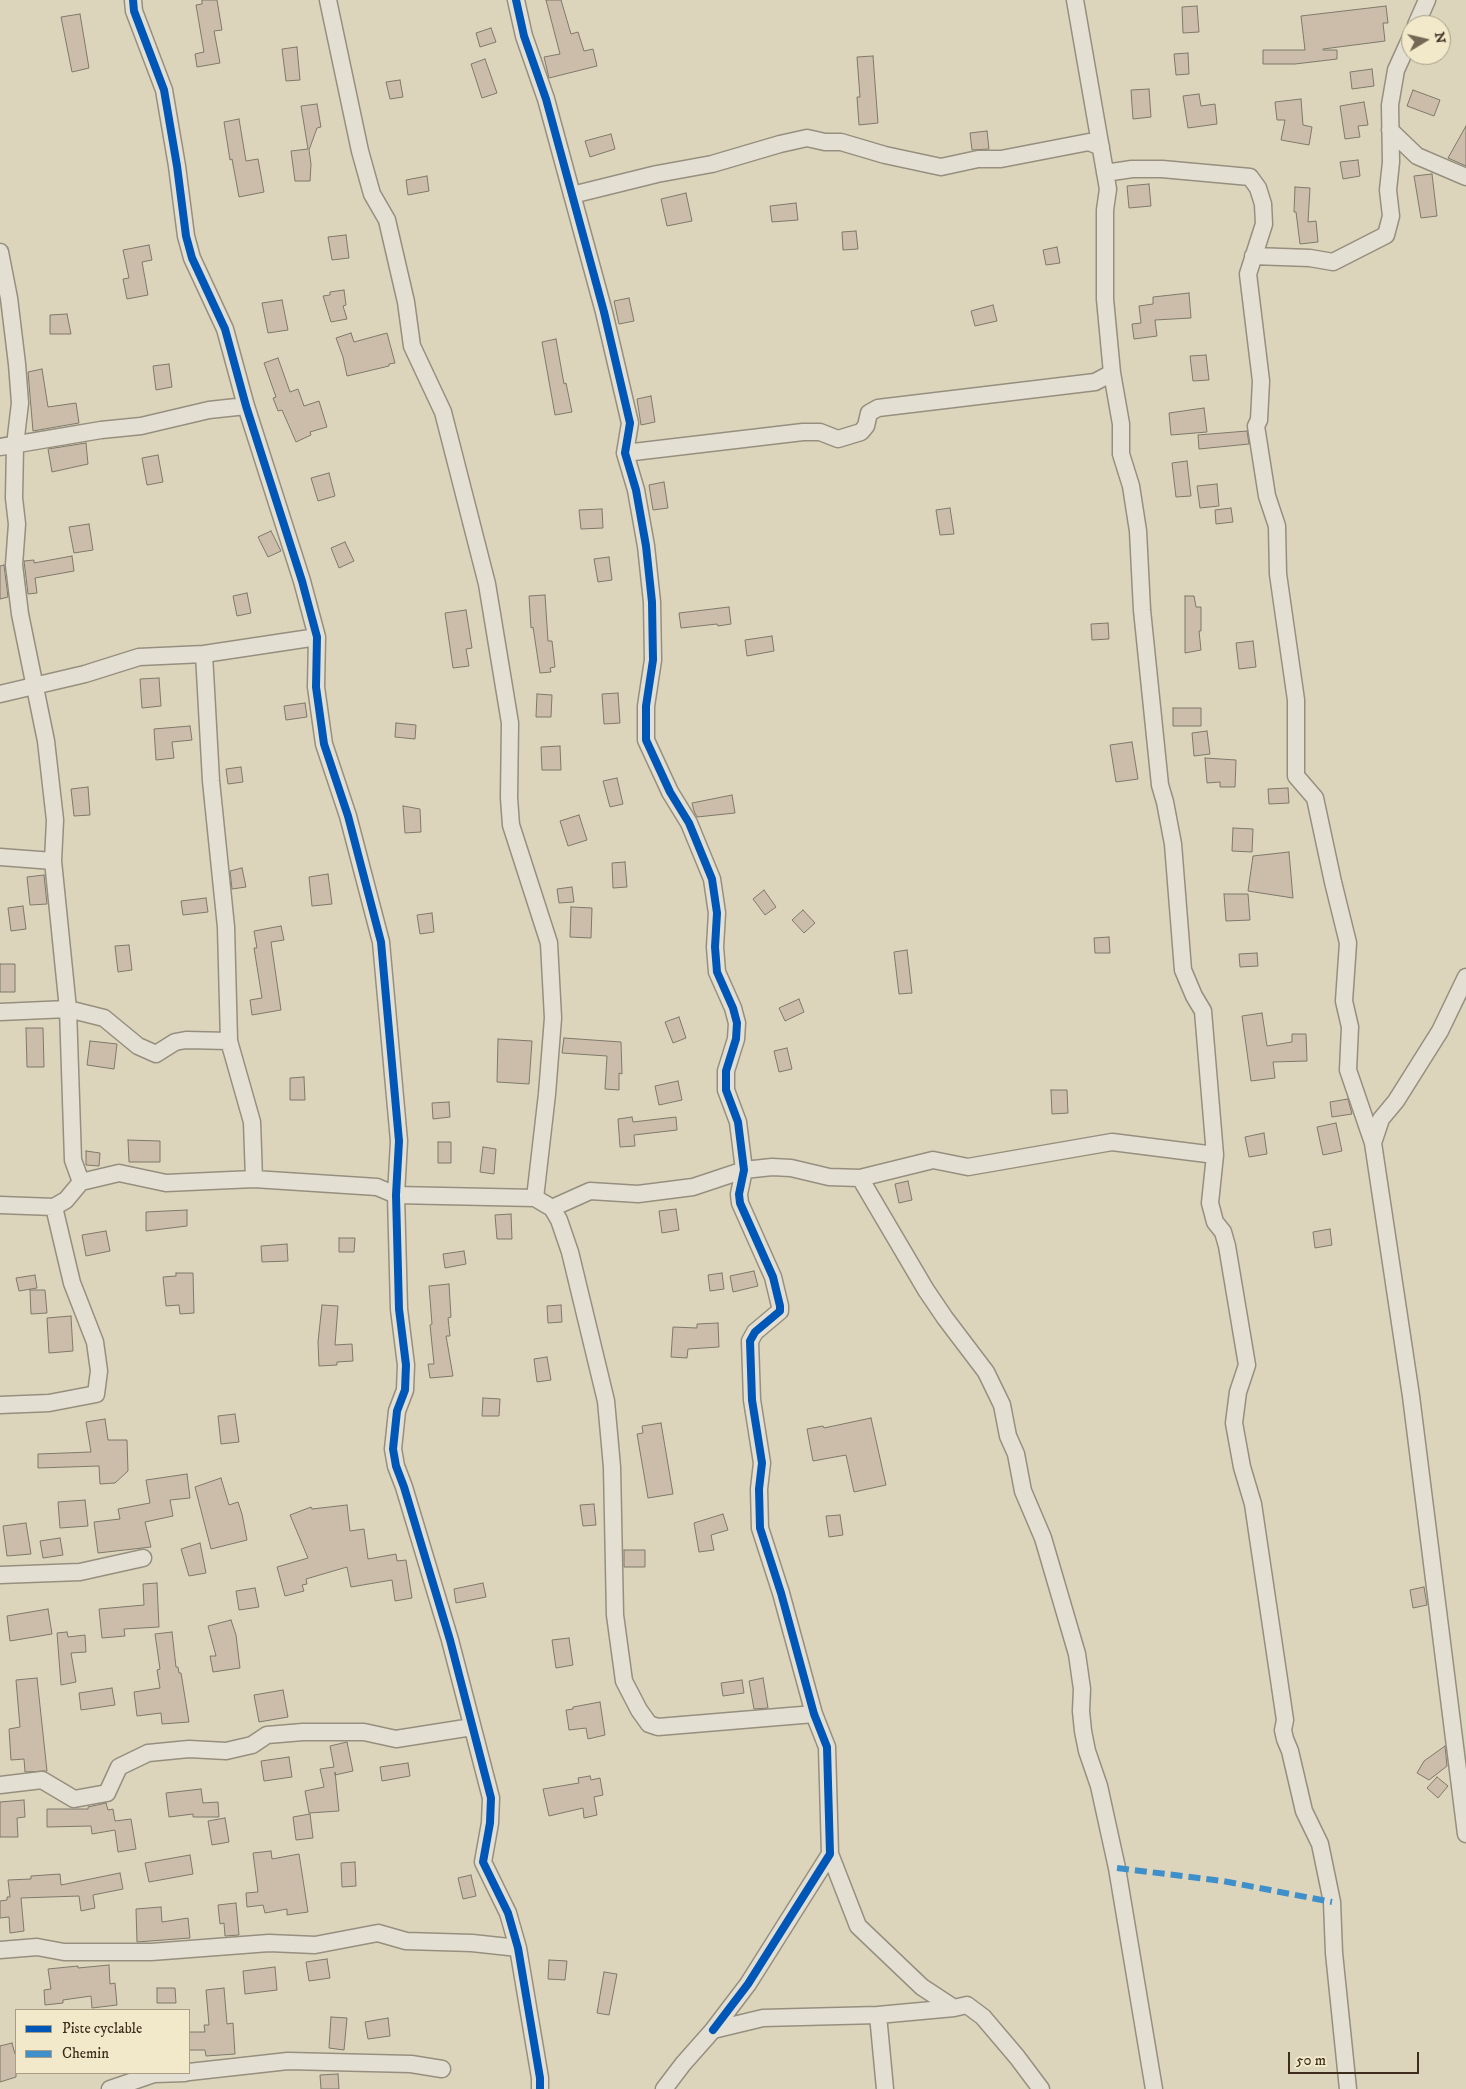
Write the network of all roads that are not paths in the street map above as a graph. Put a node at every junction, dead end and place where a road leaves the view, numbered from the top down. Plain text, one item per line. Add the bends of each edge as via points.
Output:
1 (133, 0) edge
2 (328, 0) edge
3 (516, 0) edge
4 (1075, 0) edge
5 (1426, 0) edge
6 (1420, 15) edge
7 (1401, 59) edge
8 (1390, 130) junction
9 (1101, 147) junction
10 (1105, 173) junction
11 (1466, 177) edge
12 (572, 195) junction
13 (0, 252) edge
14 (1253, 256) junction
15 (1112, 373) junction
16 (246, 406) junction
17 (7, 446) edge
18 (625, 453) junction
19 (7, 566) edge
20 (317, 637) junction
21 (204, 654) junction
22 (35, 687) junction
23 (0, 694) edge
24 (0, 857) edge
25 (53, 861) junction
26 (1466, 977) edge
27 (68, 1010) junction
28 (0, 1012) edge
29 (229, 1041) junction
30 (1373, 1143) junction
31 (1215, 1155) junction
32 (744, 1170) junction
33 (860, 1178) junction
34 (254, 1179) junction
35 (81, 1182) junction
36 (396, 1195) junction
37 (535, 1198) junction
38 (0, 1205) edge
39 (54, 1207) junction
40 (552, 1208) junction
41 (0, 1405) edge
42 (143, 1558) dead end
43 (0, 1575) edge
44 (814, 1714) junction
45 (472, 1726) junction
46 (0, 1785) edge
47 (1466, 1834) edge
48 (830, 1854) junction
49 (518, 1948) junction
50 (0, 1950) edge
51 (954, 2008) junction
52 (878, 2015) junction
53 (713, 2030) junction
54 (442, 2069) dead end
55 (190, 2073) edge
56 (154, 2074) edge
57 (110, 2089) edge
58 (540, 2089) edge
59 (664, 2089) edge
60 (885, 2089) edge
61 (1041, 2089) edge
62 (1154, 2089) edge
63 (1348, 2089) edge

1 - 16 street via 134,11 164,90 192,258 226,329
2 - 37 street via 360,151 372,194 387,220 406,302 412,346 443,412 486,584 510,723 512,825 549,943 553,1018
3 - 12 street
4 - 9 street
5 - 6 street
7 - 8 street via 1390,105
8 - 11 street via 1417,156
8 - 14 street via 1388,190 1391,216 1386,235 1333,262
9 - 10 street
9 - 12 street via 1089,142 941,167 841,142 807,138 712,164
10 - 14 street via 1162,169 1250,177 1263,204 1264,224
10 - 15 street via 1108,190 1105,299
12 - 18 street via 630,424
13 - 17 street via 9,298 20,404
14 - 30 street via 1248,274 1261,381 1256,426 1267,496 1277,526 1278,574 1296,700 1296,776 1315,798 1348,943 1344,1001 1350,1027 1348,1070
15 - 18 street via 1095,382 878,408 869,413 861,432 838,440 820,432 803,432
15 - 31 street via 1121,424 1121,454 1131,486 1138,531 1142,610 1160,785 1173,844 1183,970 1203,1011
16 - 17 street
16 - 20 street
17 - 19 street via 16,524
18 - 32 street via 636,490 652,602 653,660 646,706 646,740 689,824 712,879 717,913 717,972 737,1023 736,1039 726,1071 726,1090 737,1116
19 - 22 street
20 - 21 street
20 - 36 street via 316,687 324,744 348,816 381,942 399,1141
21 - 22 street via 139,657
21 - 29 street via 210,772 226,927
22 - 23 street
22 - 25 street via 46,741 55,820
24 - 25 street
25 - 27 street
26 - 30 street via 1440,1031 1381,1119
27 - 28 street
27 - 29 street via 104,1018 138,1046 156,1054 175,1042 186,1040
27 - 35 street via 73,1160
29 - 34 street via 252,1122
30 - 47 street via 1411,1396
31 - 33 street via 1112,1142 968,1167 933,1160
31 - 63 street via 1210,1203 1227,1246 1247,1365 1234,1416 1237,1444 1253,1504 1285,1720 1285,1739 1304,1811 1320,1844 1332,1902
32 - 33 street via 790,1168 829,1177
32 - 40 street via 693,1187 638,1194 590,1191
32 - 44 street via 740,1203 773,1277 780,1306 780,1311 755,1332 750,1341 752,1400 762,1463 760,1528
33 - 62 street via 926,1290 986,1372 1002,1404 1023,1491 1043,1538 1077,1654 1083,1731 1117,1868
34 - 35 street via 166,1184 119,1173
34 - 36 street via 377,1186
35 - 39 street via 66,1200
36 - 37 street
36 - 45 street via 399,1309 406,1365 405,1390 397,1411 392,1449 450,1640
37 - 40 street
38 - 39 street
39 - 41 street via 72,1284 95,1342 99,1371 96,1394 49,1403
40 - 44 street via 570,1252 606,1401 612,1467 615,1615 624,1681 639,1710 649,1724 658,1727
42 - 43 street via 80,1572
44 - 48 street via 827,1747
45 - 46 street via 396,1740 364,1732 267,1735 252,1745 226,1751 148,1752 119,1767 107,1793 74,1799 42,1780
45 - 49 street via 491,1798 483,1862 508,1913
48 - 51 street via 858,1926 922,1987
48 - 53 street via 748,1984
49 - 50 street via 406,1941 378,1933 315,1945 269,1943 151,1952 64,1952 36,1947
49 - 58 street
51 - 52 street
51 - 61 street via 967,2006 983,2017
52 - 53 street via 762,2018
52 - 60 street
53 - 59 street
54 - 55 street via 411,2064 288,2061
56 - 57 street

